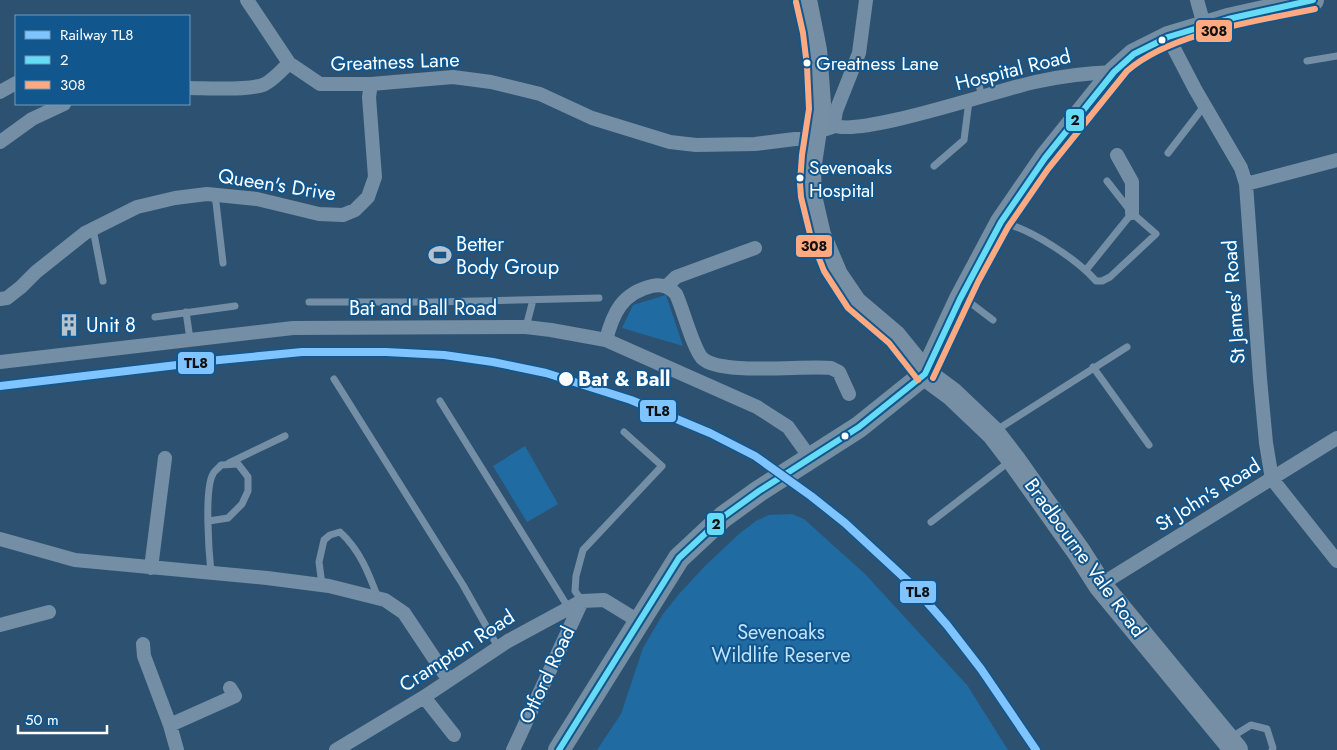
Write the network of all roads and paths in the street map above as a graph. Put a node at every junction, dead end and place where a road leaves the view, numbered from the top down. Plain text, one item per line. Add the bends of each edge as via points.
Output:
1 (247, 0) edge
2 (805, 0) edge
3 (866, 0) edge
4 (1197, 0) edge
5 (1313, 0) edge
6 (1204, 25) junction
7 (1168, 37) junction
8 (1337, 56) edge
9 (1307, 61) dead end
10 (289, 63) junction
11 (1114, 72) junction
12 (15, 84) edge
13 (372, 84) junction
14 (190, 88) edge
15 (0, 92) edge
16 (977, 94) junction
17 (62, 105) edge
18 (1204, 106) junction
19 (821, 131) junction
20 (0, 142) edge
21 (1168, 153) dead end
22 (1117, 155) dead end
23 (1337, 160) edge
24 (934, 166) dead end
25 (1107, 182) dead end
26 (1246, 184) junction
27 (215, 194) junction
28 (1132, 213) junction
29 (1001, 222) junction
30 (93, 228) junction
31 (755, 248) dead end
32 (223, 263) dead end
33 (1086, 270) junction
34 (103, 281) dead end
35 (666, 286) junction
36 (962, 296) junction
37 (598, 298) dead end
38 (0, 299) edge
39 (533, 300) junction
40 (309, 302) dead end
41 (236, 306) dead end
42 (186, 312) junction
43 (155, 317) dead end
44 (994, 320) dead end
45 (526, 327) junction
46 (190, 339) junction
47 (606, 340) junction
48 (1127, 347) dead end
49 (0, 362) edge
50 (1093, 368) junction
51 (924, 374) junction
52 (334, 379) dead end
53 (849, 394) dead end
54 (440, 401) dead end
55 (624, 432) dead end
56 (993, 433) junction
57 (286, 436) dead end
58 (1337, 438) edge
59 (1149, 445) dead end
60 (165, 458) dead end
61 (1013, 458) junction
62 (811, 459) junction
63 (224, 465) junction
64 (1272, 479) junction
65 (209, 521) junction
66 (931, 522) dead end
67 (0, 539) edge
68 (1337, 561) edge
69 (151, 568) junction
70 (210, 573) junction
71 (322, 585) junction
72 (1100, 585) junction
73 (379, 598) junction
74 (582, 601) junction
75 (568, 607) junction
76 (49, 612) dead end
77 (640, 622) junction
78 (0, 625) edge
79 (143, 644) dead end
80 (498, 647) junction
81 (448, 679) junction
82 (230, 688) dead end
83 (424, 697) junction
84 (170, 725) junction
85 (454, 736) dead end
86 (1232, 745) edge
87 (177, 750) edge
88 (336, 750) edge
89 (513, 750) edge
90 (559, 750) edge
91 (1272, 750) edge

1 - 10 street, Greatness Lane
2 - 19 highway, Bradbourne Vale Road via 812,32
3 - 19 street via 859,53 837,108
4 - 6 street
5 - 6 main road
6 - 7 main road
7 - 11 main road via 1134,54
7 - 18 street, St James' Road
8 - 9 lane
10 - 13 street, Greatness Lane via 320,84
10 - 14 street via 263,85
11 - 16 street, Hospital Road via 1031,79
11 - 29 main road via 1045,158
12 - 15 street
13 - 19 street, Greatness Lane via 453,77 492,82 540,94 592,118 670,142 696,145 800,139
13 - 27 street, Queen's Drive via 369,97 375,177 368,197 355,210 342,215 318,214 257,199
16 - 19 street, Hospital Road via 878,124
16 - 24 lane via 964,140
17 - 20 street
18 - 21 lane
18 - 26 street, St James' Road via 1241,168
19 - 51 highway, Bradbourne Vale Road via 809,170 810,196 819,235 832,267 855,303 895,337
22 - 28 street via 1132,182
23 - 26 street
25 - 28 lane
26 - 64 street, St James' Road via 1260,379
27 - 30 street, Queen's Drive via 175,198 137,207
27 - 32 lane
28 - 33 lane
28 - 33 lane via 1156,234 1110,277 1096,281
29 - 33 lane via 1031,234
29 - 36 main road
30 - 34 lane
30 - 38 street, Queen's Drive via 7,298
31 - 35 street via 676,277
35 - 47 street via 646,288 628,297 615,314
35 - 53 street via 676,294 699,354 707,362 733,367 833,368 839,372
36 - 44 lane
36 - 51 main road
37 - 39 lane
39 - 40 lane
39 - 45 lane
41 - 42 lane
42 - 43 lane
42 - 46 lane
45 - 46 street, Bat and Ball Road via 293,328
45 - 47 street, Bat and Ball Road
46 - 49 street, Bat and Ball Road
47 - 62 street, Bat and Ball Road via 757,407 788,427
48 - 50 lane
50 - 56 lane
50 - 59 lane
51 - 56 highway, Bradbourne Vale Road via 952,394
51 - 62 main road via 877,414
52 - 80 lane via 463,584
54 - 75 lane
55 - 74 lane via 662,466 583,550 574,591
56 - 61 highway, Bradbourne Vale Road
57 - 63 lane
58 - 64 street, St John's Road
60 - 69 street
61 - 66 lane
61 - 72 highway, Bradbourne Vale Road
62 - 77 main road via 723,517 679,558
63 - 65 lane via 212,474 208,492
63 - 65 lane via 238,464 248,477 248,491 242,504 228,518
64 - 68 street, St James' Road
64 - 72 street, St John's Road
65 - 70 lane
67 - 69 street via 75,560
69 - 70 street
70 - 71 street
71 - 73 street
71 - 73 lane via 319,562 324,540 340,532 366,566
72 - 86 highway, Bradbourne Vale Road
73 - 81 street via 404,612
74 - 75 street, Crampton Road
74 - 77 street, Crampton Road via 604,600
74 - 89 street, Otford Road
75 - 80 street, Crampton Road
76 - 78 street
77 - 90 main road
79 - 84 street via 144,656
80 - 81 street, Crampton Road
81 - 83 street, Crampton Road
82 - 84 street via 235,696
83 - 85 street
83 - 88 street, Crampton Road
84 - 87 street
86 - 91 lane via 1251,725 1267,729

